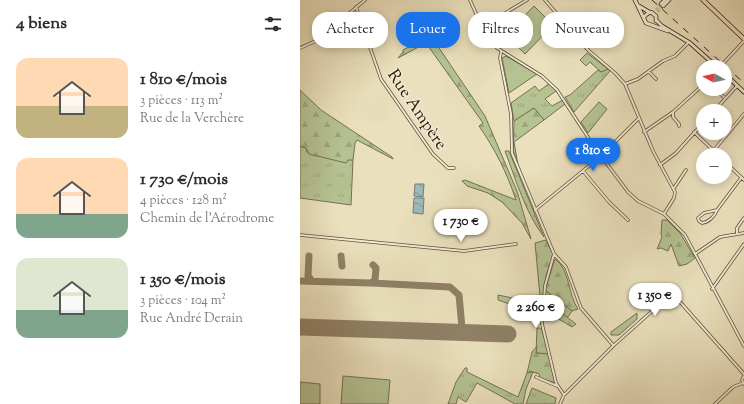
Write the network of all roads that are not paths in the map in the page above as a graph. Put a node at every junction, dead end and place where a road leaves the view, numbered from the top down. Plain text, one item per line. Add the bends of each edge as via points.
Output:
1 (365, 0) edge
2 (470, 0) edge
3 (527, 0) edge
4 (545, 0) edge
5 (635, 0) edge
6 (664, 0) edge
7 (669, 0) edge
8 (703, 0) edge
9 (639, 6) junction
10 (356, 7) junction
11 (475, 12) edge
12 (507, 12) edge
13 (650, 12) junction
14 (656, 16) junction
15 (644, 18) junction
16 (656, 20) junction
17 (652, 25) junction
18 (682, 38) junction
19 (744, 40) edge
20 (689, 42) junction
21 (300, 48) edge
22 (498, 48) edge
23 (501, 52) junction
24 (709, 60) edge
25 (727, 60) edge
26 (649, 72) junction
27 (653, 76) junction
28 (656, 79) dead end
29 (651, 80) dead end
30 (732, 81) edge
31 (625, 84) junction
32 (737, 86) junction
33 (696, 91) edge
34 (744, 92) edge
35 (720, 104) edge
36 (673, 112) junction
37 (744, 114) edge
38 (638, 118) junction
39 (679, 126) dead end
40 (644, 132) junction
41 (694, 132) joint
42 (710, 148) edge
43 (716, 148) edge
44 (601, 156) junction
45 (660, 165) junction
46 (454, 168) dead end
47 (732, 169) edge
48 (686, 170) dead end
49 (583, 171) junction
50 (741, 178) junction
51 (744, 180) edge
52 (677, 183) junction
53 (681, 185) dead end
54 (674, 188) junction
55 (534, 210) junction
56 (717, 210) junction
57 (664, 214) junction
58 (744, 218) edge
59 (628, 220) dead end
60 (737, 233) junction
61 (744, 233) edge
62 (300, 235) edge
63 (516, 244) dead end
64 (744, 244) edge
65 (554, 254) junction
66 (695, 254) junction
67 (712, 289) junction
68 (613, 346) junction
69 (744, 346) edge
70 (743, 374) edge
71 (536, 377) dead end
72 (743, 383) edge
73 (557, 386) junction
74 (564, 395) junction
75 (560, 404) edge
76 (714, 404) edge

1 - 10 street
2 - 11 street
3 - 12 street
4 - 31 street via 588,50
5 - 9 main road
6 - 7 main road via 662,5
8 - 19 main road
9 - 13 main road
9 - 15 main road
10 - 21 street via 318,40
10 - 46 street, Rue Ampère via 380,79 433,154 448,168
13 - 14 main road
13 - 14 main road via 657,11
13 - 15 main road
14 - 16 main road
15 - 17 main road via 646,24
16 - 17 main road
16 - 18 main road
17 - 18 main road
18 - 20 main road
19 - 25 street
20 - 24 main road
20 - 26 street via 677,55 663,61
22 - 23 street
23 - 44 street via 550,82
23 - 55 street via 500,58 512,114 512,153
26 - 27 street
26 - 31 street
27 - 28 street
27 - 29 street
30 - 32 main road
31 - 38 street
32 - 34 main road
32 - 35 street
33 - 36 street
36 - 39 street
36 - 40 street
37 - 43 street
38 - 40 street
38 - 44 street
40 - 45 street
41 - 42 street
41 - 45 street via 676,153
44 - 49 street
44 - 57 street via 632,196
45 - 54 street
47 - 50 street
48 - 52 street
49 - 55 street
49 - 59 street
50 - 51 street
50 - 56 street
52 - 53 street
52 - 54 street
54 - 57 street via 676,194
55 - 65 street
56 - 56 street via 706,222 699,221 701,215
57 - 66 street via 685,235
58 - 60 street via 736,228
60 - 61 street
60 - 66 street via 715,240
62 - 63 street via 464,250
64 - 67 street
65 - 68 street via 566,267 581,308
65 - 73 street via 545,286 542,318
66 - 67 street
67 - 69 street
68 - 70 street via 662,301 671,296 681,303
68 - 74 street
70 - 72 street
71 - 73 street
72 - 76 street via 733,387
73 - 74 street
74 - 75 street

